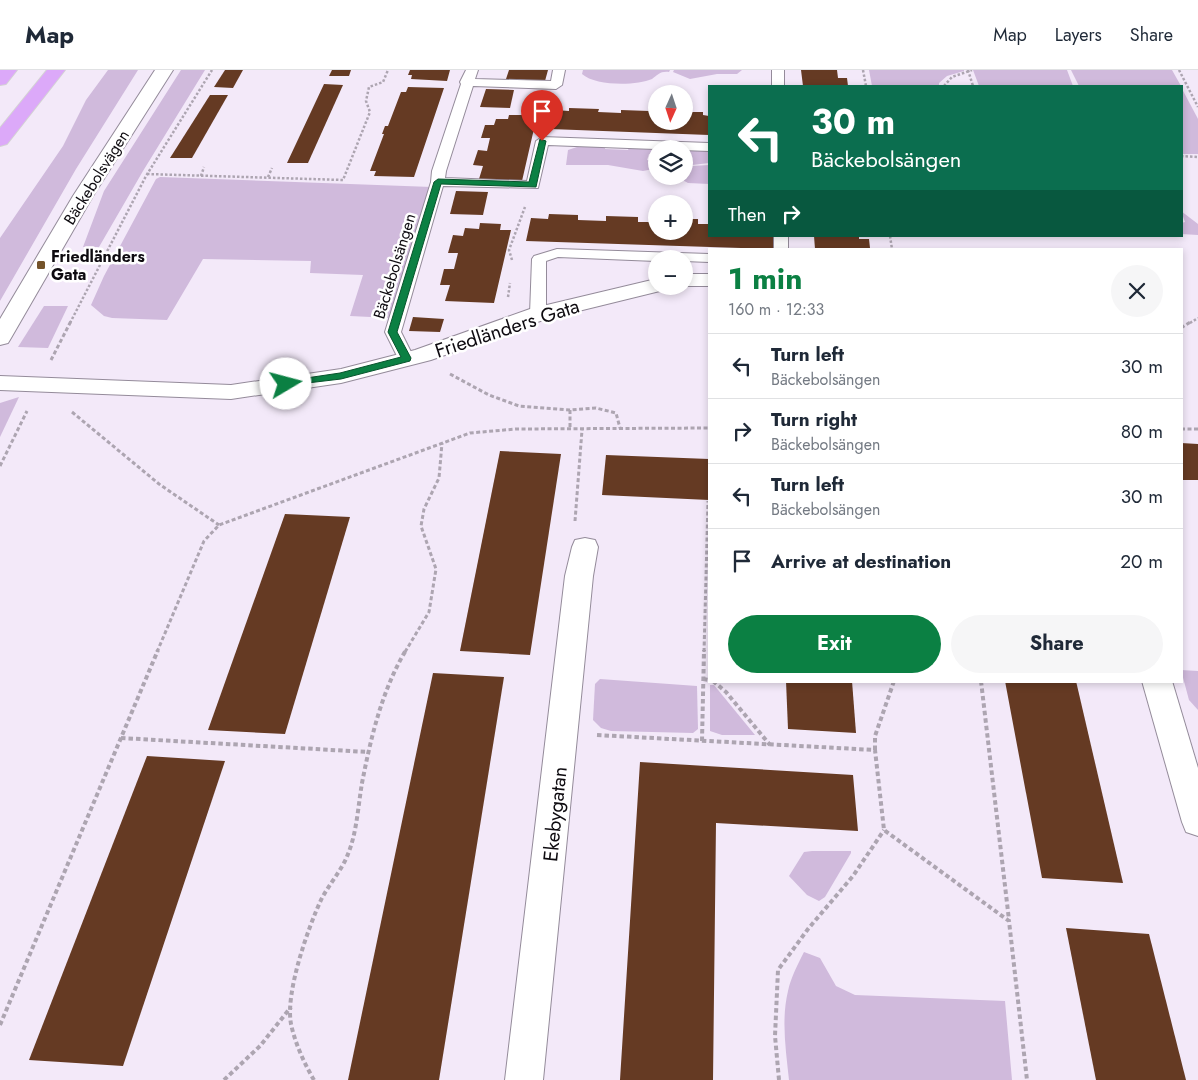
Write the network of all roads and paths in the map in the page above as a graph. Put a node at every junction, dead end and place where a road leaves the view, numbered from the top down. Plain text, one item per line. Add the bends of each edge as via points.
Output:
1 (8, 70) edge
2 (56, 70) edge
3 (164, 70) edge
4 (212, 70) edge
5 (388, 70) edge
6 (559, 70) edge
7 (778, 70) edge
8 (864, 70) edge
9 (972, 70) edge
10 (1179, 70) edge
11 (969, 71) edge
12 (469, 76) edge
13 (0, 80) edge
14 (778, 85) edge
15 (866, 85) edge
16 (945, 85) edge
17 (973, 85) edge
18 (1198, 107) edge
19 (0, 140) edge
20 (708, 147) edge
21 (1183, 156) edge
22 (1198, 156) edge
23 (204, 167) dead end
24 (272, 168) dead end
25 (147, 174) junction
26 (201, 176) junction
27 (268, 178) junction
28 (438, 182) junction
29 (708, 258) edge
30 (693, 280) edge
31 (708, 280) edge
32 (648, 287) edge
33 (538, 314) junction
34 (1198, 318) edge
35 (1183, 327) edge
36 (0, 338) edge
37 (415, 357) junction
38 (0, 384) edge
39 (39, 384) junction
40 (570, 410) junction
41 (620, 428) junction
42 (708, 428) edge
43 (570, 429) junction
44 (1183, 429) edge
45 (1198, 429) edge
46 (582, 430) junction
47 (442, 443) junction
48 (0, 466) edge
49 (708, 501) edge
50 (219, 525) junction
51 (584, 547) joint
52 (703, 679) junction
53 (708, 680) edge
54 (715, 683) edge
55 (893, 683) edge
56 (982, 683) edge
57 (1158, 683) edge
58 (563, 734) junction
59 (121, 738) junction
60 (702, 742) junction
61 (770, 745) junction
62 (875, 750) junction
63 (368, 752) junction
64 (1198, 822) edge
65 (884, 830) junction
66 (1010, 921) junction
67 (292, 1006) junction
68 (0, 1025) edge
69 (224, 1080) edge
70 (314, 1080) edge
71 (524, 1080) edge
72 (779, 1080) edge
73 (1027, 1080) edge

1 - 13 highway
2 - 19 highway
3 - 36 street, Bäckebolsvägen via 83,196
4 - 25 path
5 - 27 path via 383,82 369,86 366,101 370,112 343,180
6 - 12 lane, Bäckebolsängen via 556,85
7 - 14 lane
8 - 15 path
9 - 11 path
10 - 18 path
11 - 16 path via 952,77
11 - 17 path
12 - 28 lane, Bäckebolsängen
20 - 28 lane via 542,141 533,185
21 - 22 path
23 - 26 path
24 - 27 path
25 - 26 path
25 - 39 path
26 - 27 path
28 - 37 lane, Bäckebolsängen via 393,332
29 - 33 lane via 557,253 539,260
30 - 31 street
32 - 33 street, Friedländers Gata
33 - 37 street, Friedländers Gata
34 - 35 path
37 - 39 street, Friedländers Gata via 341,376 231,392
37 - 40 path via 489,395 519,406
38 - 39 street, Friedländers Gata
39 - 48 path
39 - 50 path via 159,484
40 - 41 path via 596,408 616,413
40 - 43 path
41 - 42 path
41 - 46 path
43 - 46 path
43 - 47 path via 470,433
44 - 45 path
46 - 51 path via 574,534
47 - 50 path
47 - 63 path via 439,478 424,509 421,526 436,569 433,599 429,612 394,669
49 - 52 path
50 - 59 path via 204,541
51 - 58 street, Ekebygatan
52 - 53 path
52 - 60 path
54 - 61 path
55 - 62 path via 876,736
56 - 66 path
57 - 64 street
58 - 60 path
58 - 71 street, Ekebygatan
59 - 63 path
59 - 68 path
60 - 61 path
61 - 62 path
62 - 65 path
63 - 67 path via 348,854 309,928 292,993
65 - 66 path
65 - 72 path via 853,876 778,970 775,1036
66 - 73 path
67 - 69 path via 260,1046
67 - 70 path via 292,1023 304,1063

